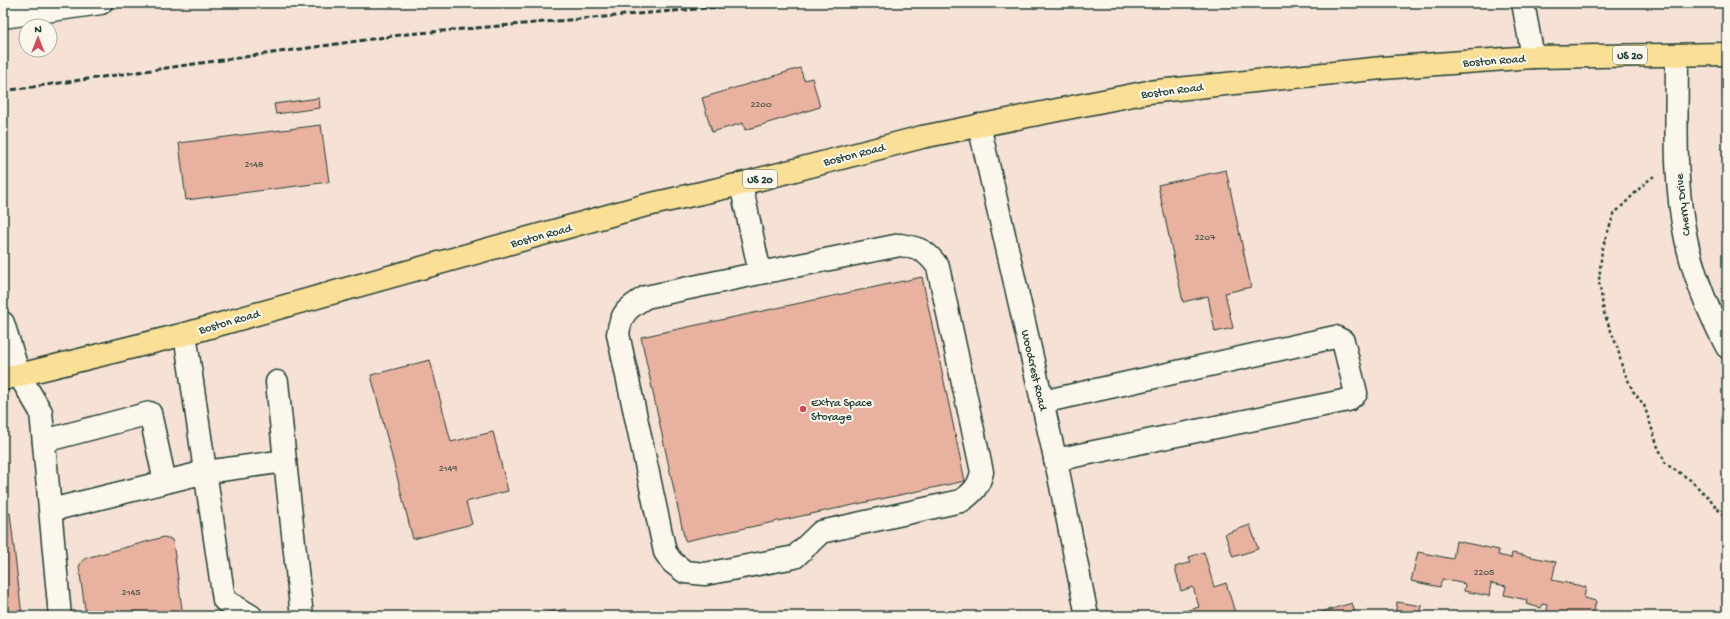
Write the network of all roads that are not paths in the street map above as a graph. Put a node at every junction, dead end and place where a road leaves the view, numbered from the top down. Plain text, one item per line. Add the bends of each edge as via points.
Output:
1 (101, 3) edge
2 (1523, 3) edge
3 (3, 16) edge
4 (1727, 54) edge
5 (1677, 55) junction
6 (1532, 57) junction
7 (979, 125) junction
8 (741, 184) junction
9 (760, 273) junction
10 (3, 323) edge
11 (185, 334) junction
12 (1727, 347) edge
13 (11, 377) edge
14 (277, 382) dead end
15 (1042, 402) junction
16 (44, 441) junction
17 (1055, 460) junction
18 (285, 461) junction
19 (206, 472) junction
20 (165, 482) junction
21 (51, 510) junction
22 (60, 616) edge
23 (251, 616) edge
24 (302, 616) edge
25 (1087, 616) edge

1 - 3 street
2 - 6 street
4 - 5 main road, Boston Road / US 20
5 - 6 main road, Boston Road / US 20
5 - 12 street, Cherry Drive via 1677,159 1686,240 1697,279
6 - 7 main road, Boston Road / US 20 via 1382,68 1148,92
7 - 8 main road, Boston Road / US 20 via 922,137
7 - 15 street, Woodcrest Road
8 - 9 street
8 - 11 main road, Boston Road / US 20 via 643,206
9 - 9 street via 900,245 917,248 930,255 938,267 982,472 972,494 961,501 821,532 795,557 705,574 686,572 672,562 665,552 618,334 620,320 631,306 646,297
10 - 13 street
11 - 13 main road, Boston Road / US 20
11 - 19 street
13 - 16 street via 41,412
14 - 18 street
15 - 17 street, Woodcrest Road
15 - 17 street via 1335,337 1344,341 1356,393 1348,400
16 - 20 street via 150,413
16 - 21 street
17 - 25 street, Woodcrest Road
18 - 19 street
18 - 24 street
19 - 20 street
19 - 23 street via 224,600
20 - 21 street
21 - 22 street

